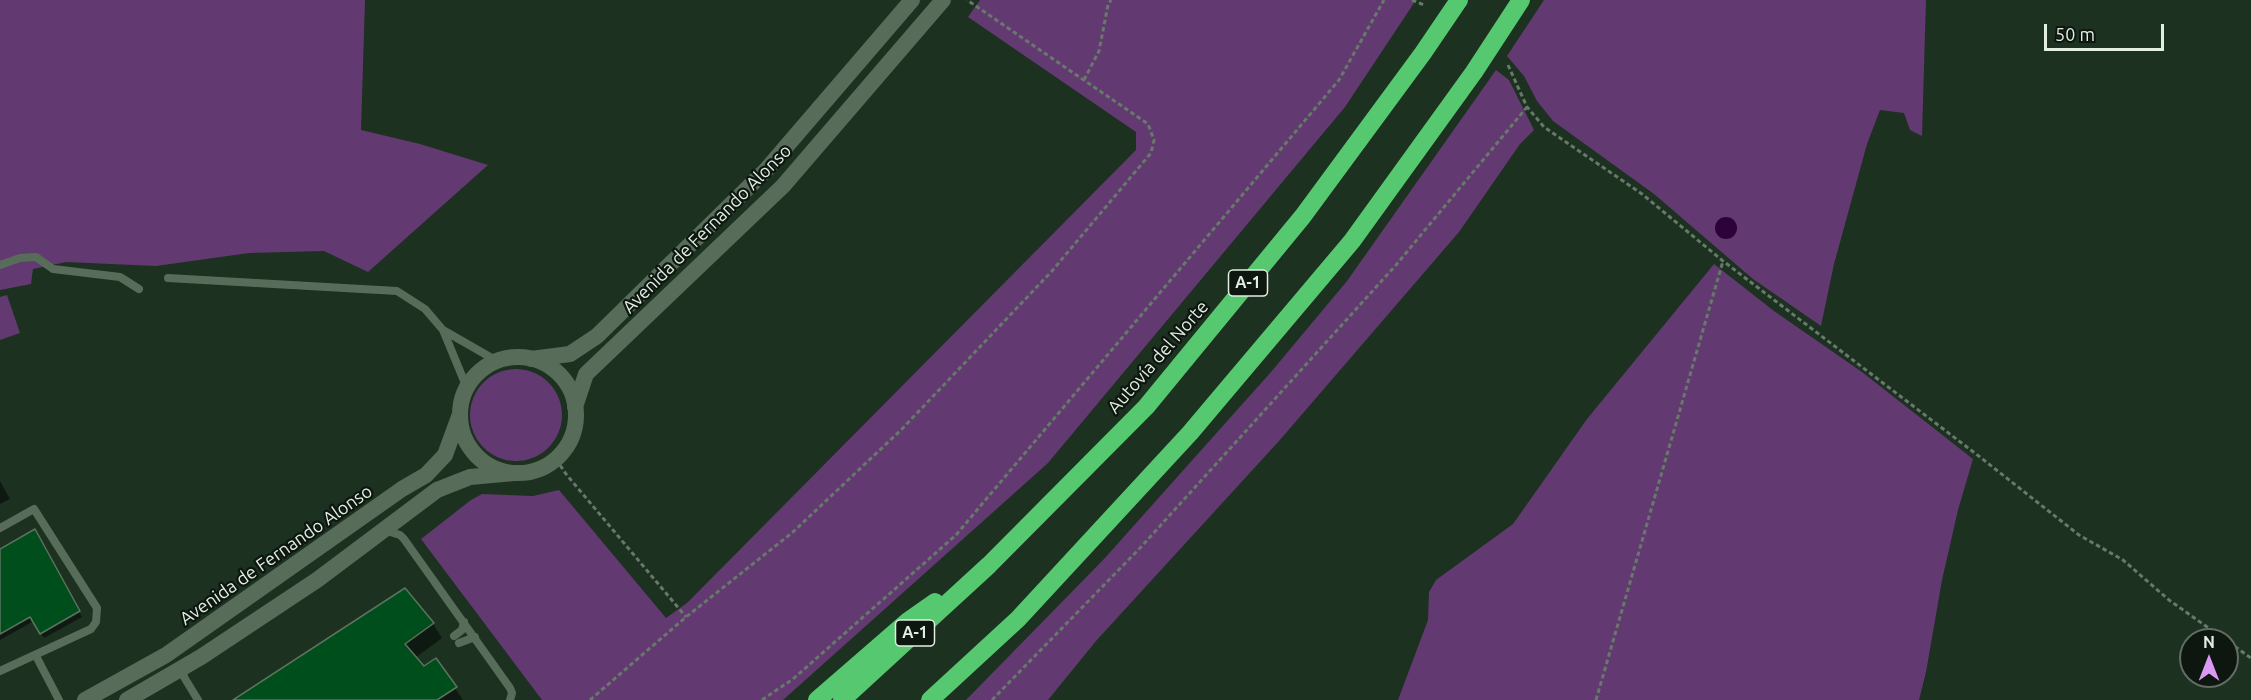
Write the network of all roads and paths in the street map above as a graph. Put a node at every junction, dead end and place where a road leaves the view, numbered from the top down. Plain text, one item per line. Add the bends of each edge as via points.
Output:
1 (912, 0) edge
2 (943, 0) edge
3 (967, 0) edge
4 (1111, 0) edge
5 (1384, 0) edge
6 (1412, 0) edge
7 (1459, 0) edge
8 (1521, 0) edge
9 (1424, 5) dead end
10 (1508, 65) dead end
11 (1084, 80) junction
12 (1527, 107) junction
13 (1723, 261) junction
14 (0, 265) edge
15 (168, 278) dead end
16 (139, 288) dead end
17 (443, 330) junction
18 (531, 359) junction
19 (497, 361) junction
20 (467, 388) junction
21 (575, 406) junction
22 (460, 414) junction
23 (556, 459) junction
24 (514, 473) junction
25 (0, 528) edge
26 (384, 530) junction
27 (989, 565) junction
28 (686, 616) junction
29 (464, 622) junction
30 (475, 637) junction
31 (36, 656) junction
32 (2251, 658) edge
33 (183, 668) junction
34 (0, 671) edge
35 (59, 700) edge
36 (85, 700) edge
37 (127, 700) edge
38 (198, 700) edge
39 (510, 700) edge
40 (590, 700) edge
41 (762, 700) edge
42 (817, 700) edge
43 (842, 700) edge
44 (930, 700) edge
45 (992, 700) edge
46 (1596, 700) edge

1 - 18 street, Avenida de Fernando Alonso via 766,170 597,336 570,354
2 - 21 street, Avenida de Fernando Alonso via 783,186 586,374
3 - 11 path
4 - 11 path via 1099,51
5 - 41 path via 1339,80 956,534 794,679
6 - 9 path
7 - 27 highway, Autovía del Norte / A-1 via 1303,216 1154,398
8 - 44 highway via 1352,242 1190,433 1018,620
10 - 12 path
11 - 28 path via 1148,124 1154,140 1150,153 1052,271 901,430 793,532
12 - 13 path via 1544,127 1642,195
12 - 45 path via 1380,283 1141,547
13 - 32 path via 2079,535 2123,560 2169,600
13 - 46 path
14 - 16 lane via 36,257 53,269 120,277
15 - 17 lane via 397,291 425,309
17 - 19 lane
17 - 20 lane
18 - 19 street
18 - 21 street via 560,376
19 - 20 street
20 - 22 street
21 - 23 street via 572,435
22 - 24 street via 462,431 475,454 496,469
22 - 36 street, Avenida de Fernando Alonso via 445,455 426,475 166,655
23 - 24 street via 529,472
23 - 28 path
24 - 26 street via 470,477 437,490
25 - 31 lane via 34,509 97,608 91,629
26 - 29 lane via 404,539
26 - 33 street via 317,580
27 - 42 highway via 908,621
27 - 43 highway, Autovía del Norte / A-1
28 - 40 path
29 - 30 lane
29 - 30 lane via 457,640
30 - 39 lane via 510,688
31 - 34 lane
31 - 35 lane
33 - 37 street
33 - 38 lane

